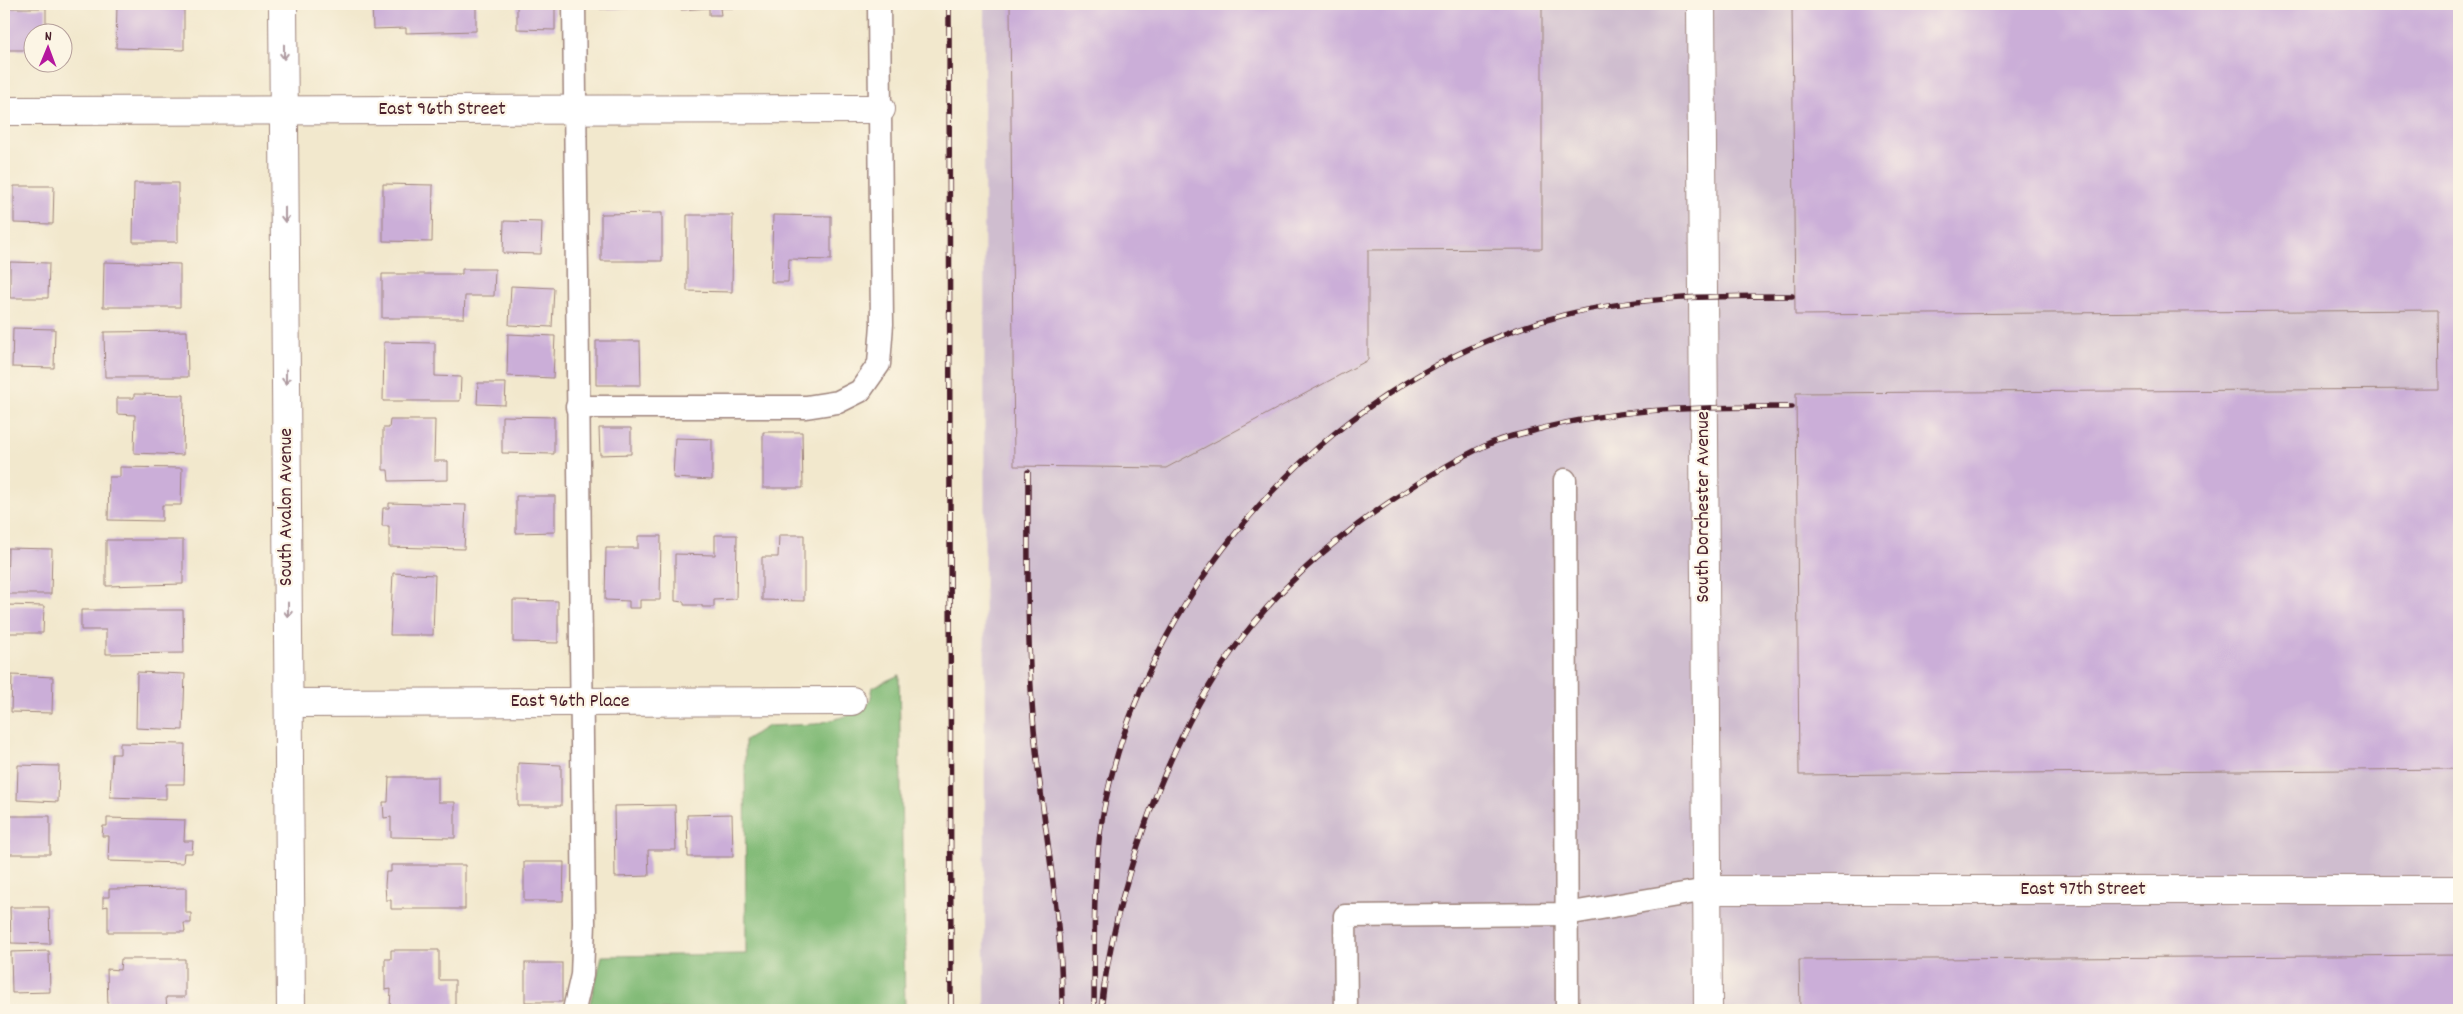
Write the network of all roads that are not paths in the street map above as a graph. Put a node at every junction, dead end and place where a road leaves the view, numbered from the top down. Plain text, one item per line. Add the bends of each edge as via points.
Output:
1 (283, 4) edge
2 (574, 4) edge
3 (879, 4) edge
4 (1701, 4) edge
5 (574, 109) junction
6 (881, 109) junction
7 (284, 110) junction
8 (4, 111) edge
9 (577, 407) junction
10 (1565, 480) dead end
11 (852, 701) dead end
12 (580, 702) junction
13 (289, 703) junction
14 (1707, 890) junction
15 (2459, 890) edge
16 (1566, 914) junction
17 (291, 1010) edge
18 (574, 1010) edge
19 (1346, 1010) edge
20 (1567, 1010) edge
21 (1708, 1010) edge

1 -> 7 street, South Avalon Avenue
2 - 5 lane
3 - 6 lane
4 - 14 street, South Dorchester Avenue
5 - 6 street, East 96th Street
5 - 7 street, East 96th Street
5 - 9 lane
6 - 9 lane via 882,324 879,364 860,391 838,402 806,407
7 - 8 street, East 96th Street
7 -> 13 street, South Avalon Avenue
9 - 12 lane
10 - 16 lane
11 - 12 street, East 96th Place
12 - 13 street, East 96th Place
12 - 18 lane via 584,923 582,976
13 - 17 street, South Avalon Avenue
14 - 15 street, East 97th Street
14 - 16 lane
14 - 21 street, South Dorchester Avenue
16 - 19 lane via 1345,916
16 - 20 lane

